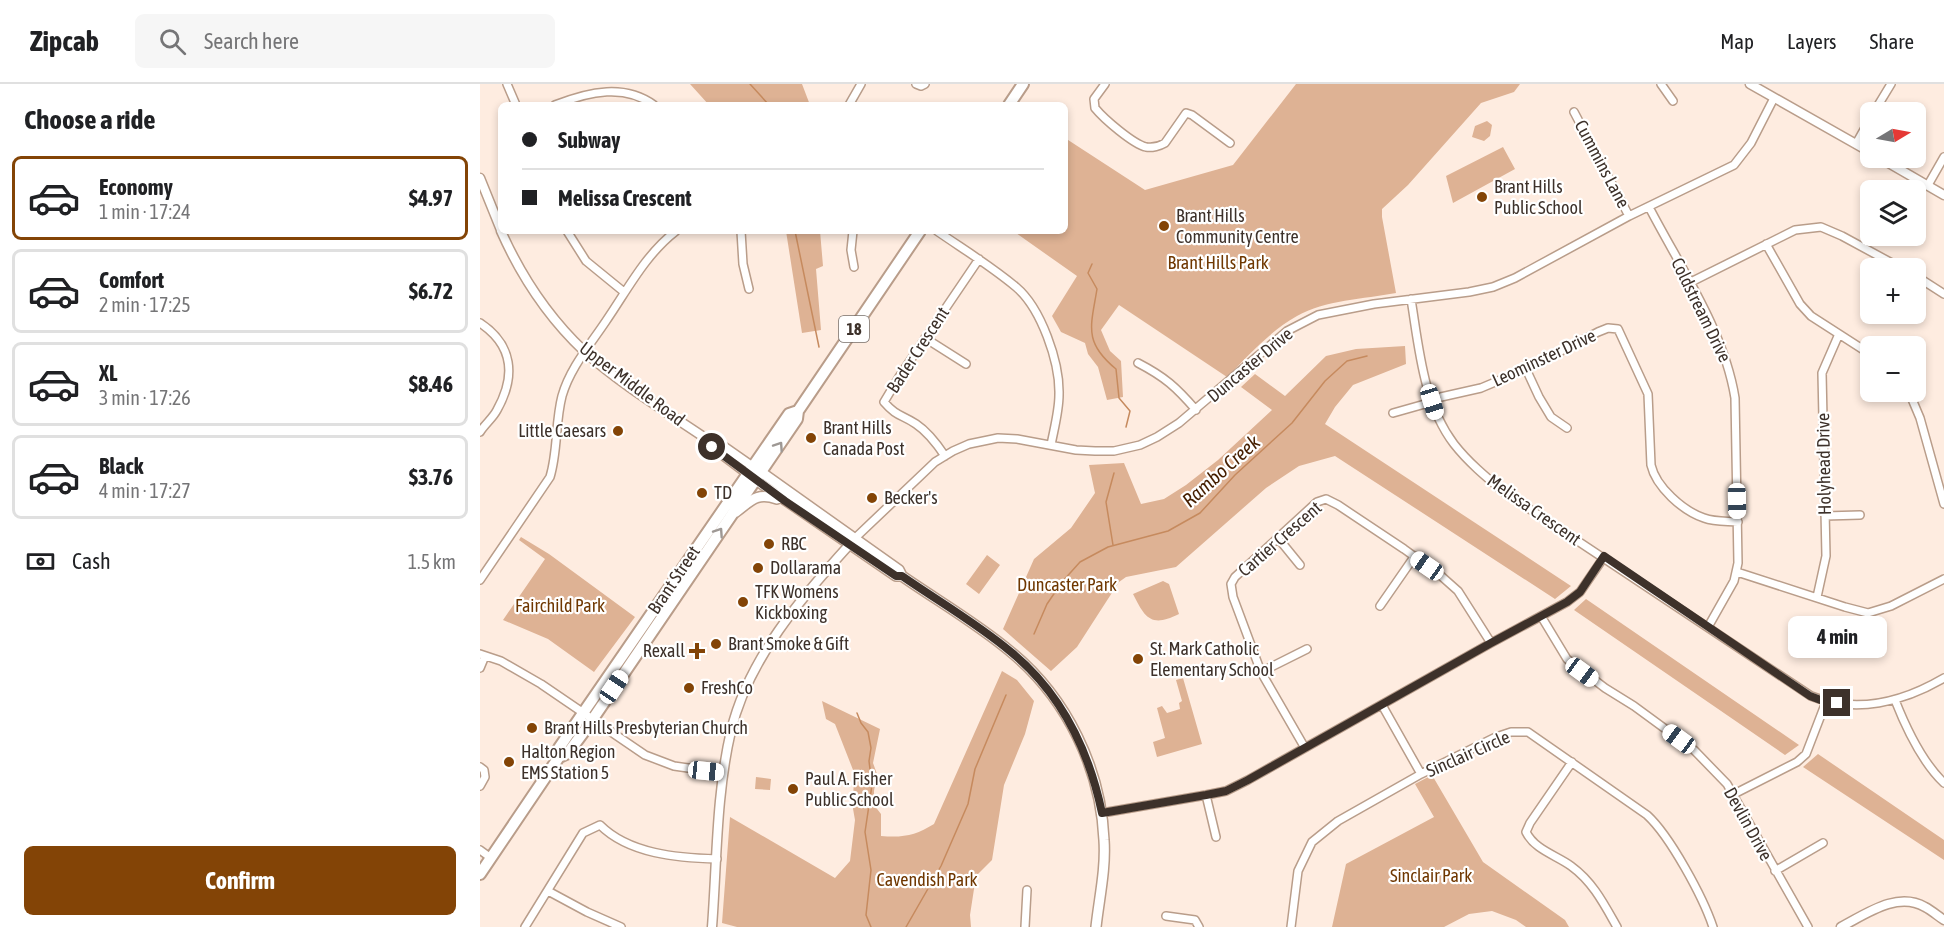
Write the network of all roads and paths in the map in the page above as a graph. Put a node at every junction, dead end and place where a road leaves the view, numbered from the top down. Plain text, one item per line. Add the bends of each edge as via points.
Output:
1 (507, 84) edge
2 (609, 84) edge
3 (861, 84) edge
4 (916, 84) edge
5 (925, 84) edge
6 (1023, 84) edge
7 (1105, 84) edge
8 (1661, 84) edge
9 (1750, 84) edge
10 (1891, 84) edge
11 (1774, 98) junction
12 (1673, 101) dead end
13 (515, 102) edge
14 (563, 102) edge
15 (652, 102) edge
16 (851, 102) edge
17 (1011, 102) edge
18 (1880, 102) edge
19 (1574, 112) dead end
20 (1860, 137) edge
21 (1230, 143) dead end
22 (1856, 144) junction
23 (1860, 146) edge
24 (1944, 157) edge
25 (1898, 168) edge
26 (480, 178) edge
27 (1928, 185) junction
28 (1944, 195) edge
29 (1649, 207) junction
30 (1629, 216) junction
31 (498, 223) edge
32 (502, 234) edge
33 (569, 234) edge
34 (672, 234) edge
35 (741, 234) edge
36 (854, 234) edge
37 (918, 234) edge
38 (942, 234) edge
39 (1766, 244) junction
40 (1883, 258) edge
41 (979, 259) junction
42 (854, 267) dead end
43 (1926, 282) edge
44 (1689, 283) junction
45 (748, 289) dead end
46 (624, 292) junction
47 (1944, 294) edge
48 (1411, 299) junction
49 (480, 323) edge
50 (1839, 334) junction
51 (925, 338) junction
52 (1860, 348) edge
53 (585, 352) junction
54 (1138, 363) dead end
55 (966, 364) dead end
56 (1526, 369) junction
57 (1432, 402) junction
58 (1913, 402) edge
59 (1196, 410) junction
60 (1393, 413) dead end
61 (1567, 428) dead end
62 (480, 432) edge
63 (1051, 445) junction
64 (945, 456) junction
65 (754, 473) junction
66 (785, 501) junction
67 (1944, 504) edge
68 (731, 515) junction
69 (1860, 515) dead end
70 (1825, 516) junction
71 (1738, 522) junction
72 (1278, 538) junction
73 (852, 541) junction
74 (1604, 556) junction
75 (1414, 557) junction
76 (1300, 565) dead end
77 (1737, 572) junction
78 (1944, 579) edge
79 (480, 580) edge
80 (1817, 597) junction
81 (1380, 606) dead end
82 (1541, 616) junction
83 (1708, 627) junction
84 (1491, 643) junction
85 (1307, 649) dead end
86 (483, 655) edge
87 (480, 668) edge
88 (1261, 672) junction
89 (1944, 678) edge
90 (1895, 700) junction
91 (1826, 702) junction
92 (1382, 705) junction
93 (587, 716) junction
94 (1305, 748) junction
95 (1572, 762) junction
96 (480, 767) edge
97 (723, 773) junction
98 (1421, 774) junction
99 (1944, 783) edge
100 (480, 786) edge
101 (1734, 794) junction
102 (1206, 795) junction
103 (1102, 813) junction
104 (1216, 837) dead end
105 (1823, 843) dead end
106 (480, 850) edge
107 (491, 858) junction
108 (717, 859) junction
109 (1775, 871) junction
110 (480, 874) edge
111 (1028, 890) dead end
112 (549, 891) junction
113 (1166, 916) dead end
114 (1944, 920) edge
115 (525, 927) edge
116 (621, 927) edge
117 (712, 927) edge
118 (1025, 927) edge
119 (1096, 927) edge
120 (1199, 927) edge
121 (1291, 927) edge
122 (1617, 927) edge
123 (1713, 927) edge
124 (1808, 927) edge
125 (1841, 927) edge

1 - 13 street
2 - 14 street
2 - 15 street via 643,91
3 - 16 street
4 - 5 street
6 - 17 main road
7 - 21 street via 1094,99 1095,108 1146,147 1165,143 1186,113
8 - 12 street
9 - 11 street
10 - 18 street
11 - 22 street
11 - 29 street, Duncaster Drive via 1751,143 1734,165
19 - 30 street, Cummins Lane
20 - 22 street
22 - 23 street
24 - 27 street
25 - 27 street
26 - 31 street, Upper Middle Road
27 - 28 street
29 - 30 street, Duncaster Drive
29 - 44 street, Coldstream Drive
30 - 48 street, Duncaster Drive via 1493,287
32 - 53 street, Upper Middle Road via 530,287
33 - 46 street via 586,261
34 - 46 street
35 - 45 street
36 - 42 street
37 - 65 main road, Brant Street / 18 via 798,411 789,414
38 - 41 street
39 - 40 street via 1795,230 1821,227
39 - 44 street
39 - 50 street via 1800,304
41 - 51 street, Bader Crescent
41 - 63 street via 1017,288 1035,310 1045,334 1059,376
43 - 47 street
44 - 71 street, Coldstream Drive via 1722,347 1732,380
46 - 53 street
48 - 57 street, Melissa Crescent
48 - 59 street, Duncaster Drive via 1334,311 1305,321 1287,331
49 - 62 street via 500,341 509,368 503,399
50 - 52 street
50 - 70 street, Holyhead Drive via 1822,373
51 - 55 street
51 - 64 street, Bader Crescent via 884,402 893,413 915,423 930,436
53 - 65 street, Upper Middle Road via 711,442 716,441
53 - 79 street via 562,399 550,477
54 - 59 street via 1162,375
56 - 57 street, Leominster Drive via 1481,388
56 - 61 street via 1551,417
56 - 71 street, Leominster Drive via 1598,332 1618,329 1648,394 1653,475 1660,486 1696,515
57 - 60 street, Leominster Drive
57 - 74 street, Melissa Crescent via 1453,443 1485,477
58 - 67 street
59 - 63 street, Duncaster Drive via 1140,445 1095,452
63 - 64 street, Duncaster Drive via 998,438 969,444
64 - 73 street, Duncaster Drive
65 - 66 main road, Upper Middle Road
65 - 68 main road, Brant Street / 18
65 - 73 main road, Upper Middle Road
65 - 93 main road, Brant Street / 18
66 - 68 main road via 755,497
66 - 73 main road, Upper Middle Road
93 -> 68 main road, Brant Street / 18
69 - 70 street
70 - 80 street, Holyhead Drive via 1826,556
71 - 77 street, Coldstream Drive
72 - 75 street, Cartier Crescent via 1317,502 1326,499
72 - 76 street
72 - 88 street, Cartier Crescent via 1231,584
73 - 97 street via 811,586 757,666 732,727
73 - 103 main road, Upper Middle Road via 899,570 1027,667 1072,726 1097,786
74 - 82 street via 1580,592
74 - 83 street, Melissa Crescent
75 - 81 street
75 - 84 street, Cartier Crescent via 1458,591
77 - 80 street
77 - 83 street, Coldstream Drive
78 - 80 street via 1892,606 1868,612
82 - 84 street
82 - 101 street, Devlin Drive via 1567,659 1694,750
83 - 91 street, Melissa Crescent via 1810,696
84 - 92 street
85 - 88 street
86 - 87 street
86 - 93 street via 519,671
88 - 94 street, Cartier Crescent
89 - 90 street, Melissa Crescent
90 - 91 street, Melissa Crescent via 1874,705
90 - 99 street via 1925,759
91 - 101 street via 1806,754
92 - 94 street
92 - 98 street
93 - 97 street via 659,761
93 - 107 main road, Brant Street / 18 via 568,753 559,757
94 - 102 street via 1226,791
95 - 98 street, Sinclair Circle via 1528,732 1511,732
95 - 122 street via 1526,832 1529,840 1590,882
95 - 123 street, Sinclair Circle via 1656,824 1708,911
96 - 100 street via 485,777
97 - 108 street
98 - 121 street, Sinclair Circle via 1338,821 1312,842 1298,871
101 - 109 street, Devlin Drive
102 - 103 street
102 - 104 street
103 - 119 main road, Upper Middle Road via 1105,843
105 - 109 street
106 - 107 street
107 - 110 main road, Brant Street / 18
108 - 112 street via 657,852 613,837 600,825 583,834
108 - 117 street
109 - 124 street, Devlin Drive
111 - 118 street
112 - 115 street
112 - 116 street
113 - 120 street via 1195,920
114 - 125 street via 1923,906 1906,901 1888,904

